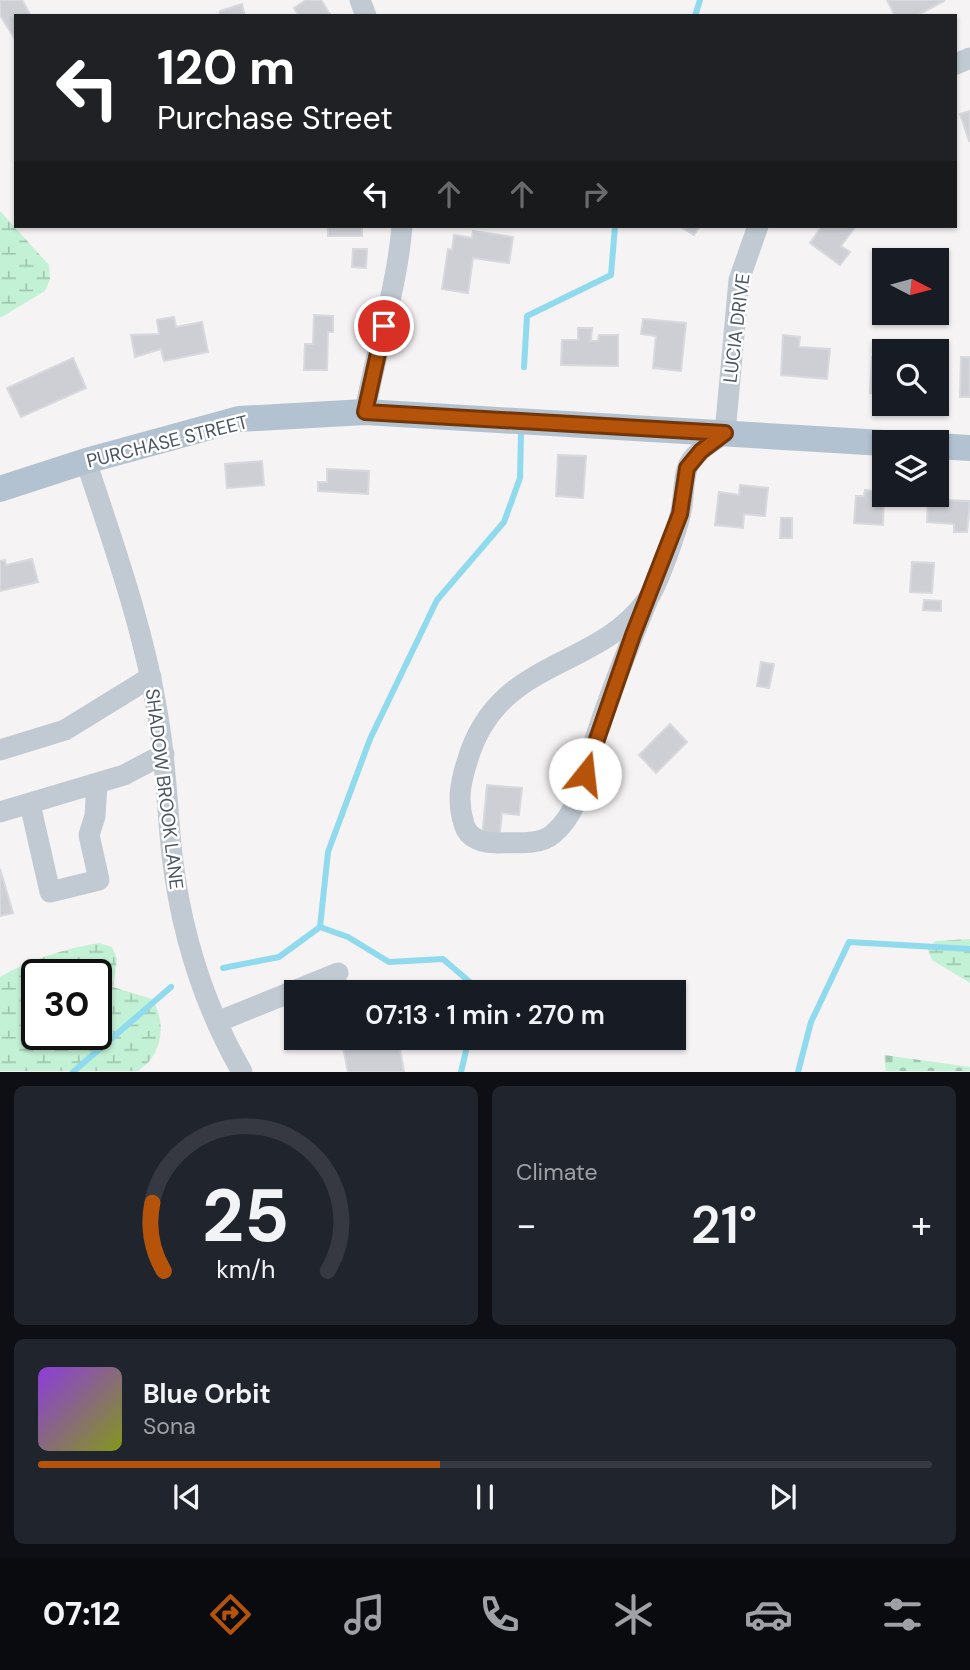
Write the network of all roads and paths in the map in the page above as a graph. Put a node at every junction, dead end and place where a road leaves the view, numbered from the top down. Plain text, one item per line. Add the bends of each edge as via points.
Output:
1 (402, 228) edge
2 (757, 228) edge
3 (365, 412) junction
4 (725, 433) junction
5 (872, 442) edge
6 (949, 447) edge
7 (970, 448) edge
8 (86, 461) junction
9 (0, 489) edge
10 (648, 599) junction
11 (150, 677) junction
12 (0, 750) edge
13 (164, 754) junction
14 (97, 784) junction
15 (30, 804) junction
16 (0, 812) edge
17 (338, 973) dead end
18 (217, 1022) junction
19 (242, 1072) edge

1 - 3 street via 398,273
2 - 4 street, LUCIA DRIVE via 739,280
3 - 4 main road, PURCHASE STREET
3 - 8 main road, PURCHASE STREET via 239,419
4 - 5 main road, PURCHASE STREET
4 - 10 street via 687,468 680,514
6 - 7 main road
8 - 9 main road, PURCHASE STREET
8 - 11 street, SHADOW BROOK LANE via 140,624
10 - 10 street via 615,630 519,685 486,718 470,749 460,785 459,809 465,830 476,840 538,842 566,820
11 - 12 street via 65,730
11 - 13 street, SHADOW BROOK LANE
13 - 14 street
13 - 18 street, SHADOW BROOK LANE via 183,921 202,991
14 - 15 street
14 - 15 street via 89,835 99,880 50,892
15 - 16 street
17 - 18 street
18 - 19 street, SHADOW BROOK LANE

